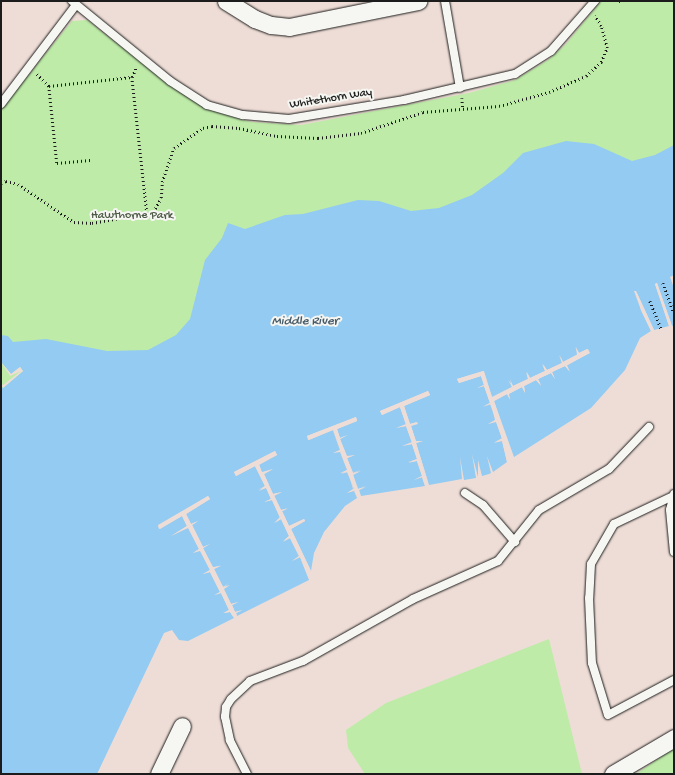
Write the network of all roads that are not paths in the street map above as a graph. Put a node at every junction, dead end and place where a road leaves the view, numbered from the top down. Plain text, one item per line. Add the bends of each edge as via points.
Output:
1 (226, 1) edge
2 (418, 1) edge
3 (445, 1) edge
4 (74, 3) edge
5 (592, 4) edge
6 (460, 88) junction
7 (1, 104) edge
8 (649, 426) dead end
9 (465, 493) dead end
10 (673, 494) edge
11 (515, 542) junction
12 (674, 552) edge
13 (674, 680) edge
14 (182, 726) dead end
15 (674, 738) edge
16 (159, 774) edge
17 (248, 774) edge
18 (613, 774) edge

1 - 2 street via 255,19 271,25 289,27
3 - 6 lane
4 - 6 lane, Whitethorn Way via 170,81 207,104 242,115 278,119 349,111
4 - 7 lane, Whitethorn Way
5 - 6 lane, Whitethorn Way via 561,40 533,64 498,80
8 - 11 lane via 609,469 539,510
9 - 11 lane via 483,505
10 - 12 lane via 670,510
10 - 13 lane via 614,524 591,564 589,598 592,663 608,715
11 - 17 lane via 498,561 484,569 413,599 304,661 250,681 231,699 226,707 225,717 230,740
14 - 16 street
15 - 18 street

